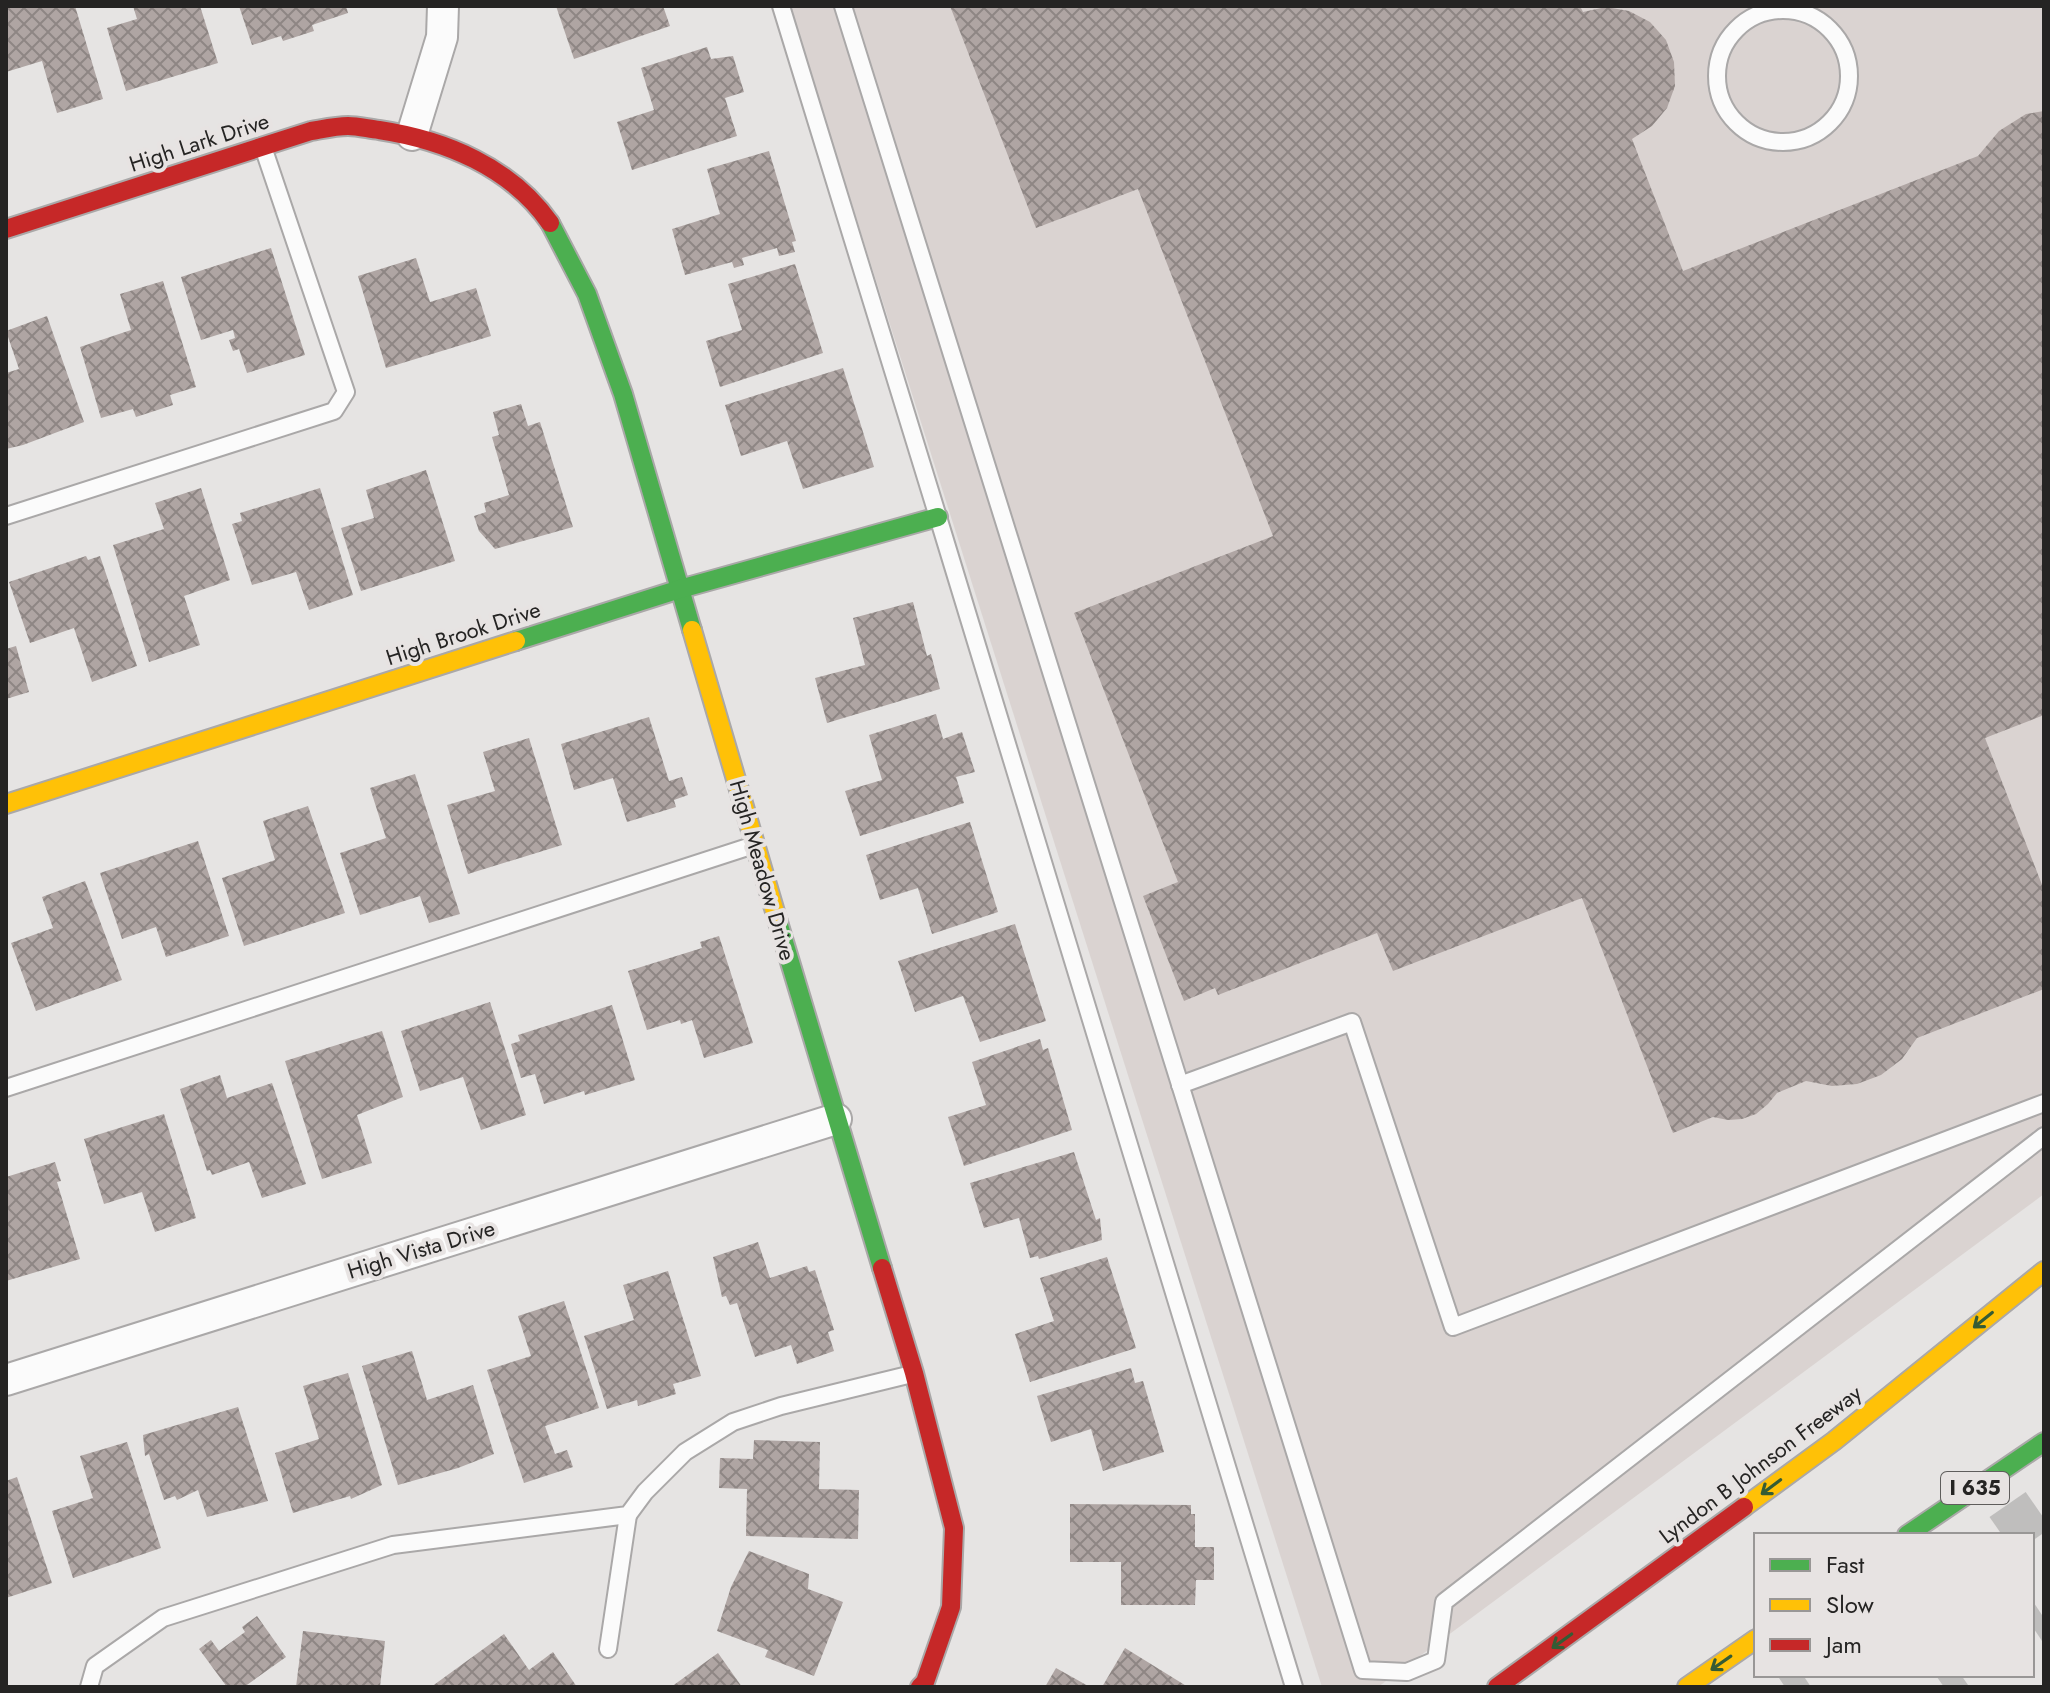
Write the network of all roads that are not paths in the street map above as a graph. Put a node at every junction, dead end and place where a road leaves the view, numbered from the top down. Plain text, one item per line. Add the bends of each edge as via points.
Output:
1 (443, 6) edge
2 (781, 6) edge
3 (843, 6) edge
4 (1809, 8) edge
5 (412, 135) junction
6 (263, 146) junction
7 (6, 229) edge
8 (6, 516) edge
9 (938, 517) junction
10 (680, 589) junction
11 (6, 804) edge
12 (755, 844) junction
13 (1180, 1085) junction
14 (6, 1088) edge
15 (2044, 1103) edge
16 (836, 1119) junction
17 (2044, 1136) edge
18 (2044, 1271) edge
19 (1992, 1337) dead end
20 (914, 1373) junction
21 (6, 1380) edge
22 (1834, 1441) junction
23 (2044, 1442) edge
24 (628, 1515) junction
25 (1910, 1533) edge
26 (1754, 1640) edge
27 (608, 1649) dead end
28 (89, 1687) edge
29 (920, 1687) edge
30 (1294, 1687) edge
31 (1497, 1687) edge
32 (1687, 1687) edge

1 - 5 street via 442,37
2 - 9 lane
3 - 13 lane
4 - 4 lane via 1763,13 1728,38 1719,58 1721,101 1749,133 1792,142 1831,122 1843,104 1848,61 1839,40
5 - 6 main road, High Lark Drive via 349,126
5 - 10 main road, High Meadow Drive via 494,169 548,220 587,294 623,394
6 - 7 main road, High Lark Drive
6 - 8 lane via 346,392 334,411
9 - 10 main road, High Brook Drive
9 - 30 lane
10 - 11 main road, High Brook Drive
10 - 12 main road, High Meadow Drive
12 - 14 lane
12 - 16 main road, High Meadow Drive
13 - 15 lane via 1352,1022 1453,1327
13 - 17 lane via 1363,1670 1407,1672 1436,1660 1444,1602
16 - 20 main road, High Meadow Drive
16 - 21 street, High Vista Drive
18 -> 22 main road, Lyndon B Johnson Freeway
19 - 22 main road
20 - 24 lane via 733,1422 685,1452
20 - 29 main road, High Meadow Drive via 954,1528 951,1607
22 -> 31 main road, Lyndon B Johnson Freeway
23 - 25 main road, I 635
24 - 27 lane
24 - 28 lane via 393,1545 177,1613 95,1666
26 -> 32 main road

